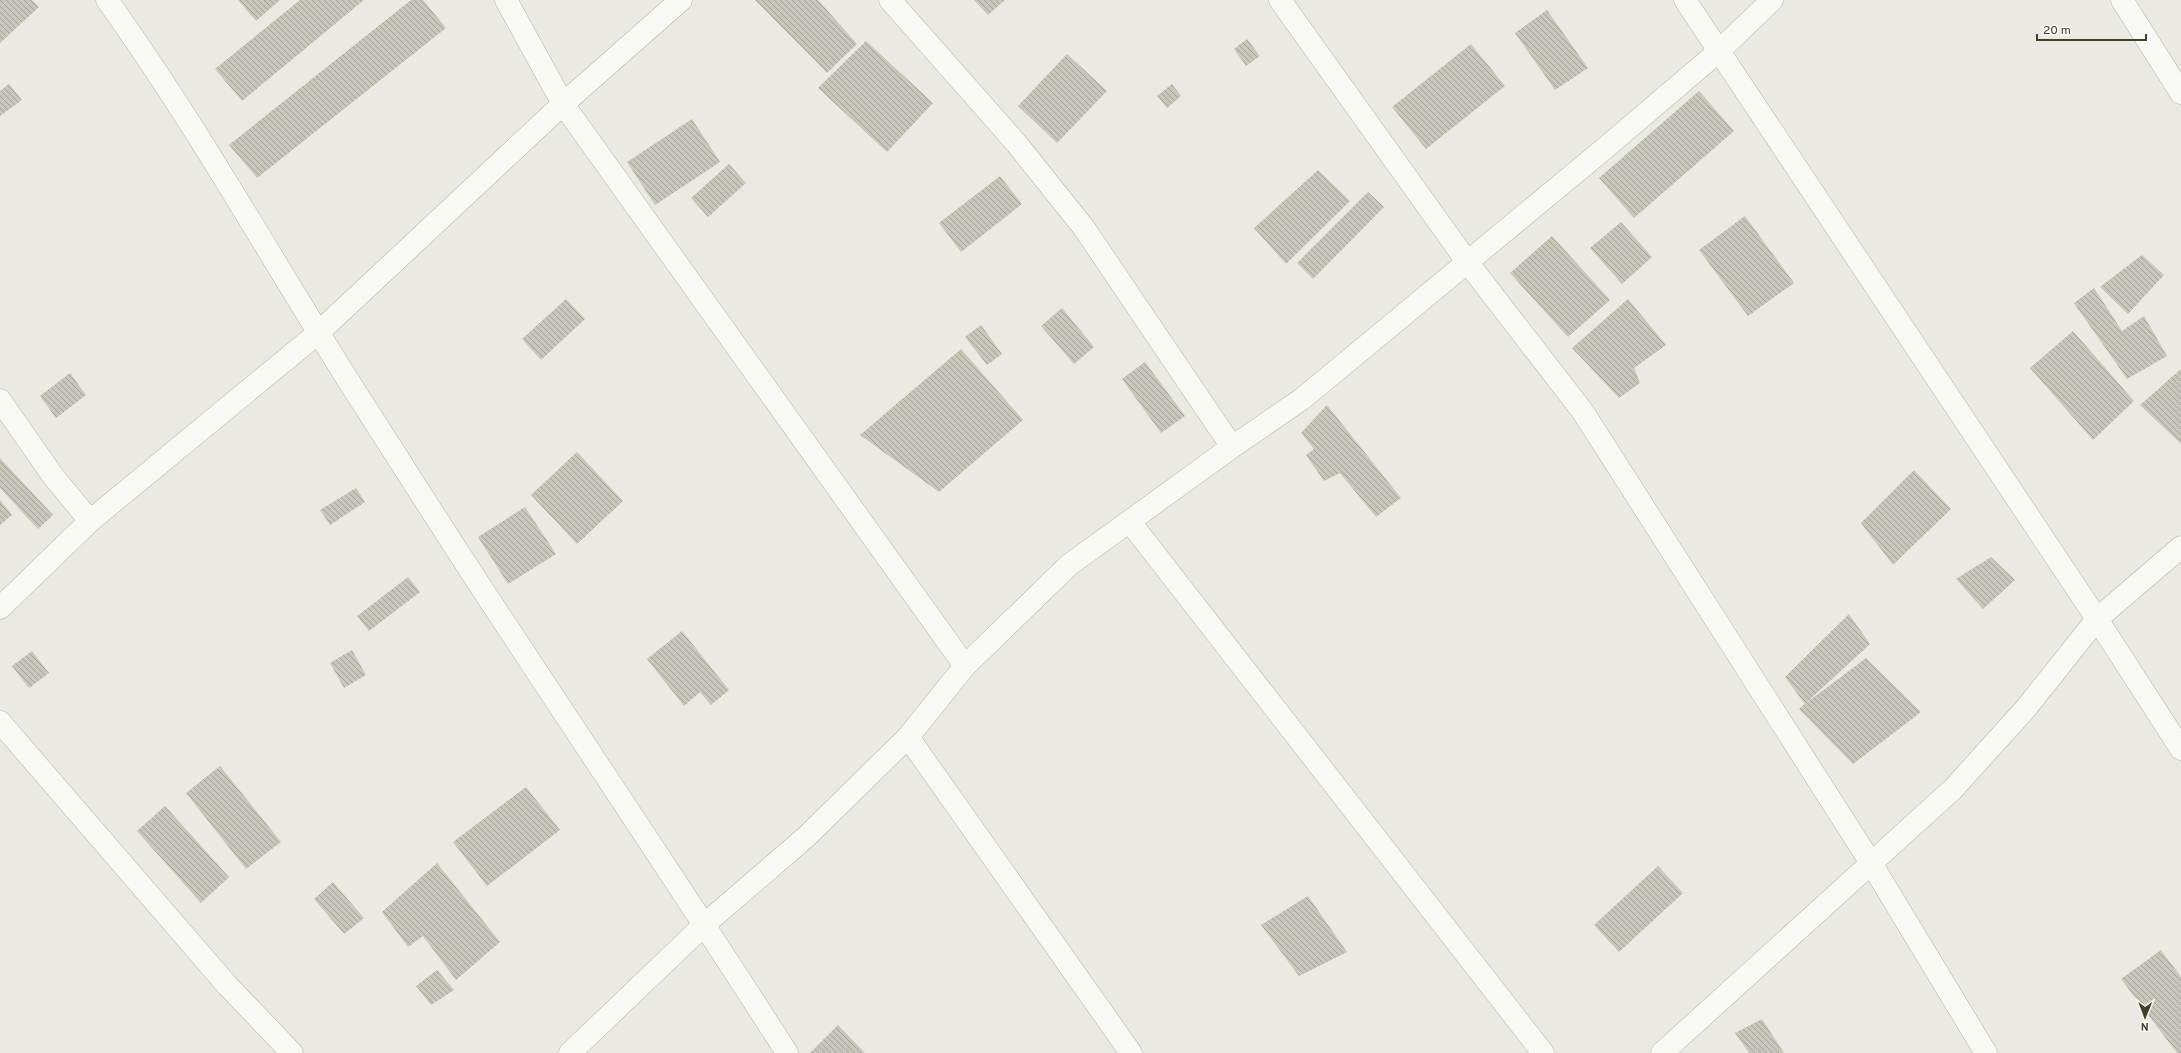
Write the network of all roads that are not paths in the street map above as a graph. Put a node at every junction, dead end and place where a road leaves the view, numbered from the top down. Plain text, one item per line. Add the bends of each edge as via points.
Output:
1 (107, 0) edge
2 (506, 0) edge
3 (681, 0) edge
4 (890, 0) edge
5 (1280, 0) edge
6 (1685, 0) edge
7 (1772, 0) edge
8 (2122, 0) edge
9 (1719, 51) junction
10 (2181, 93) edge
11 (564, 104) junction
12 (1468, 263) junction
13 (318, 333) junction
14 (0, 400) edge
15 (1232, 447) junction
16 (90, 521) junction
17 (1130, 522) junction
18 (2181, 547) edge
19 (0, 608) edge
20 (2097, 618) junction
21 (965, 666) junction
22 (0, 722) edge
23 (908, 737) junction
24 (2181, 749) edge
25 (1871, 863) junction
26 (705, 924) junction
27 (292, 1053) edge
28 (570, 1053) edge
29 (787, 1053) edge
30 (1131, 1053) edge
31 (1543, 1053) edge
32 (1662, 1053) edge
33 (1986, 1053) edge

1 - 13 street via 236,195
2 - 11 street
3 - 11 street
4 - 15 street via 1017,144 1084,228
5 - 12 street
6 - 9 street
7 - 9 street
8 - 10 street
9 - 12 street
9 - 20 street
11 - 13 street
11 - 21 street
12 - 15 street via 1302,399
12 - 25 street via 1583,412
13 - 16 street
13 - 26 street via 512,634
14 - 16 street via 54,476
15 - 17 street
16 - 19 street
17 - 21 street via 1069,565
17 - 31 street
18 - 20 street
20 - 24 street
20 - 25 street via 2027,707 1953,788
21 - 23 street
22 - 27 street via 227,985
23 - 26 street via 806,837
23 - 30 street
25 - 32 street
25 - 33 street
26 - 28 street
26 - 29 street

